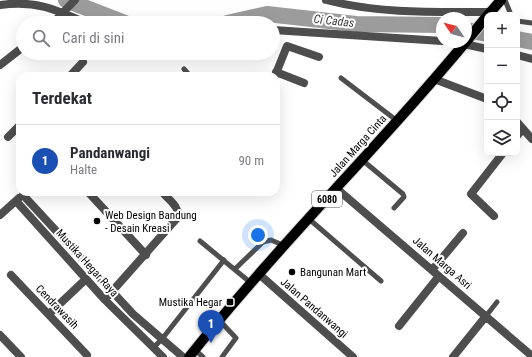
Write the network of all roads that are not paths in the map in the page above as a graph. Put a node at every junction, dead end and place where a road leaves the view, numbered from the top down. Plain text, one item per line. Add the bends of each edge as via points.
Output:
1 (75, 0) edge
2 (378, 0) edge
3 (501, 0) edge
4 (505, 0) edge
5 (330, 1) edge
6 (0, 5) edge
7 (372, 8) junction
8 (66, 11) junction
9 (490, 12) edge
10 (510, 12) edge
11 (484, 15) edge
12 (61, 16) edge
13 (74, 16) edge
14 (484, 19) edge
15 (520, 21) edge
16 (532, 23) edge
17 (280, 30) edge
18 (472, 34) edge
19 (436, 41) edge
20 (472, 45) edge
21 (456, 48) edge
22 (484, 48) edge
23 (16, 53) edge
24 (520, 56) edge
25 (319, 57) dead end
26 (532, 58) edge
27 (83, 62) dead end
28 (0, 65) edge
29 (184, 69) dead end
30 (74, 72) edge
31 (187, 72) edge
32 (277, 72) edge
33 (280, 75) edge
34 (341, 78) dead end
35 (434, 79) junction
36 (304, 83) dead end
37 (484, 98) edge
38 (396, 120) junction
39 (520, 126) edge
40 (16, 129) edge
41 (523, 129) junction
42 (520, 132) edge
43 (8, 137) dead end
44 (532, 139) edge
45 (501, 156) edge
46 (361, 159) junction
47 (336, 188) junction
48 (22, 196) edge
49 (26, 196) edge
50 (92, 196) edge
51 (165, 196) edge
52 (16, 201) junction
53 (394, 208) dead end
54 (0, 215) edge
55 (494, 216) dead end
56 (309, 219) junction
57 (463, 233) dead end
58 (200, 241) dead end
59 (285, 246) junction
60 (146, 255) junction
61 (224, 260) junction
62 (235, 269) junction
63 (432, 270) junction
64 (11, 274) dead end
65 (260, 275) junction
66 (439, 276) junction
67 (86, 279) junction
68 (381, 281) dead end
69 (252, 283) junction
70 (112, 292) junction
71 (105, 300) junction
72 (497, 302) dead end
73 (49, 314) junction
74 (486, 316) junction
75 (220, 321) junction
76 (399, 326) dead end
77 (0, 335) edge
78 (162, 339) junction
79 (153, 348) junction
80 (172, 348) junction
81 (192, 353) edge
82 (87, 355) dead end
83 (530, 356) edge
84 (21, 357) edge
85 (164, 357) edge
86 (183, 357) edge
87 (203, 357) edge
88 (222, 357) edge
89 (353, 357) edge
90 (453, 357) edge

1 - 8 street
2 - 7 street
3 - 9 main road, Jalan Marga Cinta / 6080
4 - 10 lane
5 - 7 street
6 - 8 street via 20,0 33,1
7 - 11 street
8 - 12 street
8 - 13 street
14 - 18 main road, Jalan Marga Cinta / 6080
15 - 16 lane
17 - 19 street
20 - 22 street
21 - 35 main road, Jalan Marga Cinta / 6080
23 - 28 street
24 - 26 street
25 - 32 street via 287,46
27 - 30 street
29 - 31 lane
33 - 36 street
34 - 38 lane
35 - 37 street
35 - 38 main road, Jalan Marga Cinta / 6080
38 - 46 main road, Jalan Marga Cinta / 6080
39 - 41 street
40 - 43 street
41 - 42 street
41 - 44 street
45 - 55 street via 471,194
46 - 47 main road, Jalan Marga Cinta / 6080
46 - 53 lane via 403,194 404,197
47 - 56 main road, Jalan Marga Cinta / 6080
47 - 63 street, Jalan Marga Asri
48 - 52 street
49 - 70 street
50 - 60 street
51 - 60 street via 179,213
52 - 54 street
52 - 67 street, Mustika Hegar Raya
56 - 59 main road, Jalan Marga Cinta / 6080
56 - 68 lane
57 - 63 street
58 - 61 lane
59 - 62 lane via 271,240 263,242
59 - 65 main road, Jalan Marga Cinta / 6080
60 - 70 street
61 - 62 lane
61 - 78 lane
62 - 69 lane
63 - 66 street, Jalan Marga Asri
64 - 73 street, Cendrawasih
65 - 69 main road, Jalan Marga Cinta / 6080
65 - 89 street, Jalan Pandanwangi
66 - 74 street, Jalan Marga Asri
66 - 76 street
67 - 71 street, Mustika Hegar Raya
67 - 73 street
69 - 75 main road, Jalan Marga Cinta / 6080
70 - 71 street
70 - 78 street
71 - 79 street, Mustika Hegar Raya
72 - 74 lane
73 - 82 street, Cendrawasih
74 - 83 street, Jalan Marga Asri
74 - 90 street
75 - 81 main road, Jalan Marga Cinta / 6080
75 - 88 lane via 236,338
77 - 84 street
78 - 79 lane
78 - 80 street
79 - 85 street, Mustika Hegar Raya
80 - 85 lane
80 - 86 street
81 - 87 lane

